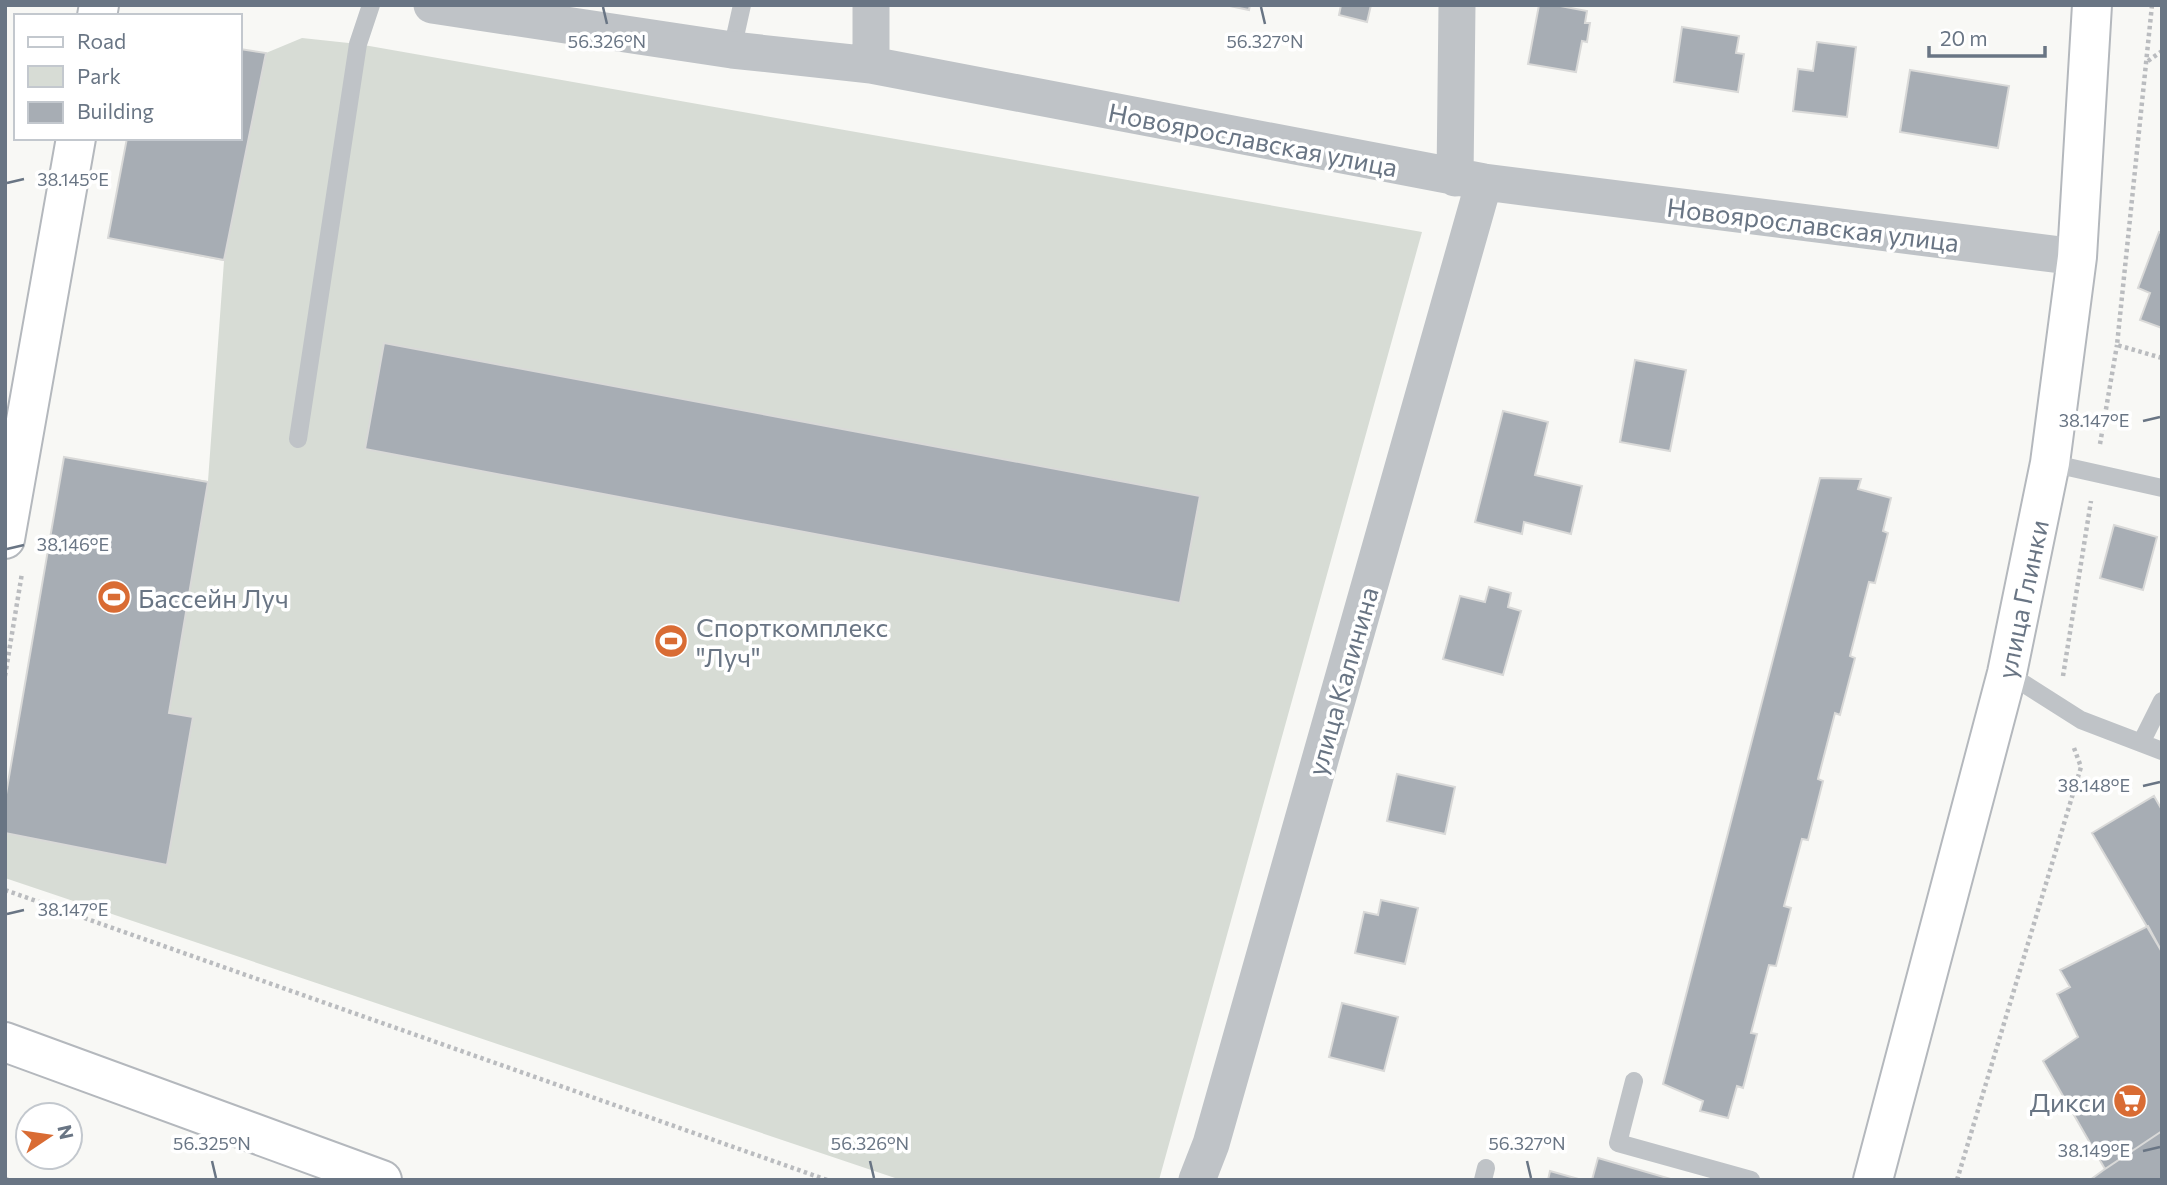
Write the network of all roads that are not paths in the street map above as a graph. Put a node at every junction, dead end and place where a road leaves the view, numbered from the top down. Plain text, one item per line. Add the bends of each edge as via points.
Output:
1 (371, 5) edge
2 (432, 5) edge
3 (742, 5) edge
4 (871, 5) edge
5 (1457, 5) edge
6 (2092, 5) edge
7 (732, 50) junction
8 (871, 65) junction
9 (76, 140) edge
10 (1469, 180) junction
11 (2077, 257) junction
12 (298, 439) dead end
13 (2050, 463) junction
14 (2162, 488) edge
15 (5, 540) edge
16 (2007, 673) junction
17 (2162, 701) edge
18 (2141, 743) junction
19 (2162, 751) edge
20 (5, 1042) edge
21 (1634, 1081) dead end
22 (382, 1180) edge
23 (1197, 1180) edge
24 (1751, 1180) edge
25 (1873, 1180) edge

1 - 12 lane via 358,44
2 - 7 street, Новоярославская улица
3 - 7 lane
4 - 8 street
5 - 10 street, улица Калинина
6 - 11 street, улица Глинки
7 - 8 street, Новоярославская улица
8 - 10 street, Новоярославская улица
9 - 15 street
10 - 11 street, Новоярославская улица
10 - 23 street, улица Калинина via 1211,1144
11 - 13 street, улица Глинки
13 - 14 lane
13 - 16 street, улица Глинки
16 - 18 lane via 2081,720
16 - 25 street, улица Глинки
17 - 18 lane
18 - 19 lane
20 - 22 street
21 - 24 lane via 1618,1143

